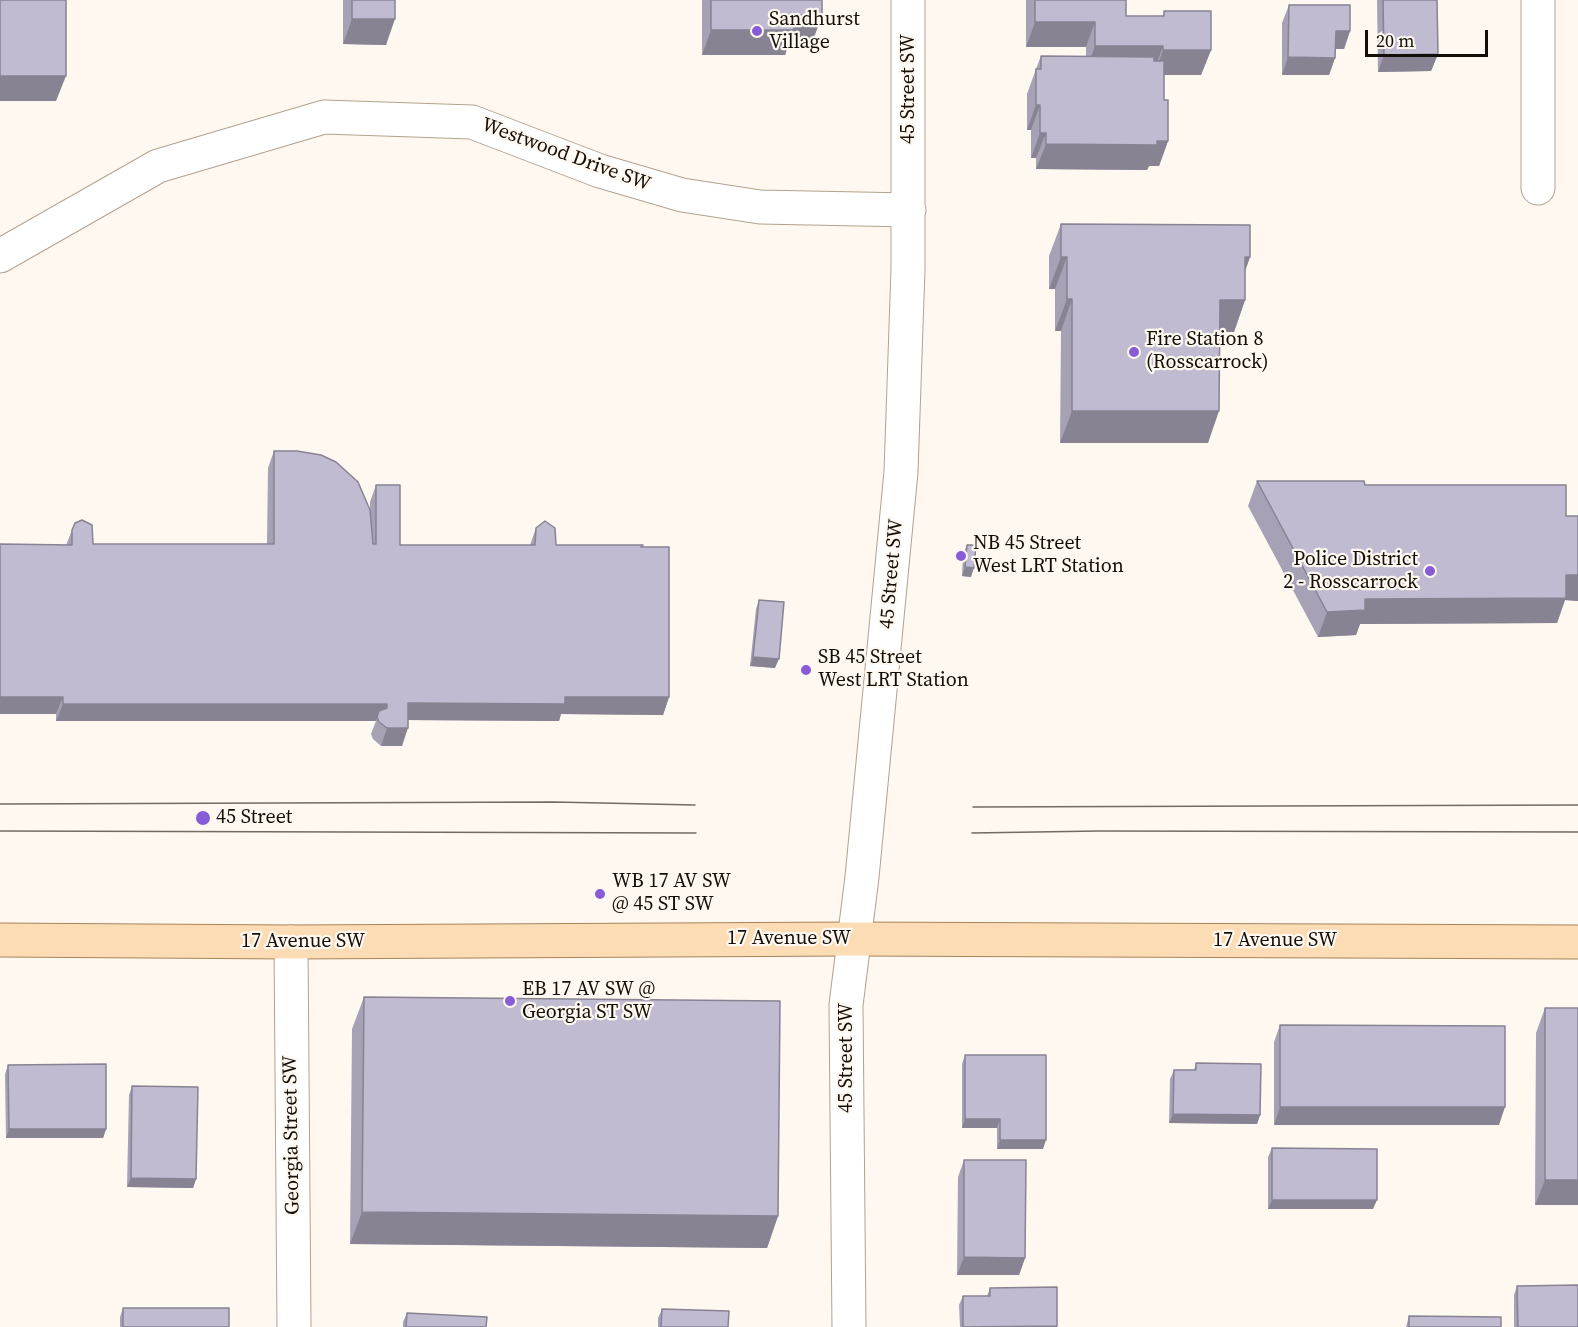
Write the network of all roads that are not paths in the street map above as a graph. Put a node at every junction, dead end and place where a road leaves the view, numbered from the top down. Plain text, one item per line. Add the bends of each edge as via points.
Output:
1 (908, 0) edge
2 (1538, 0) edge
3 (1538, 188) dead end
4 (909, 210) junction
5 (0, 256) edge
6 (852, 939) junction
7 (0, 940) edge
8 (291, 942) junction
9 (1578, 942) edge
10 (294, 1327) edge
11 (849, 1327) edge

1 - 4 street, 45 Street SW
2 - 3 street
4 - 5 street, Westwood Drive SW via 760,207 682,195 600,171 472,122 324,117 158,166
4 - 6 street, 45 Street SW via 901,472 862,877
6 - 8 main road, 17 Avenue SW
6 - 9 main road, 17 Avenue SW
6 - 11 street, 45 Street SW via 846,1005
7 - 8 main road, 17 Avenue SW
8 - 10 street, Georgia Street SW

